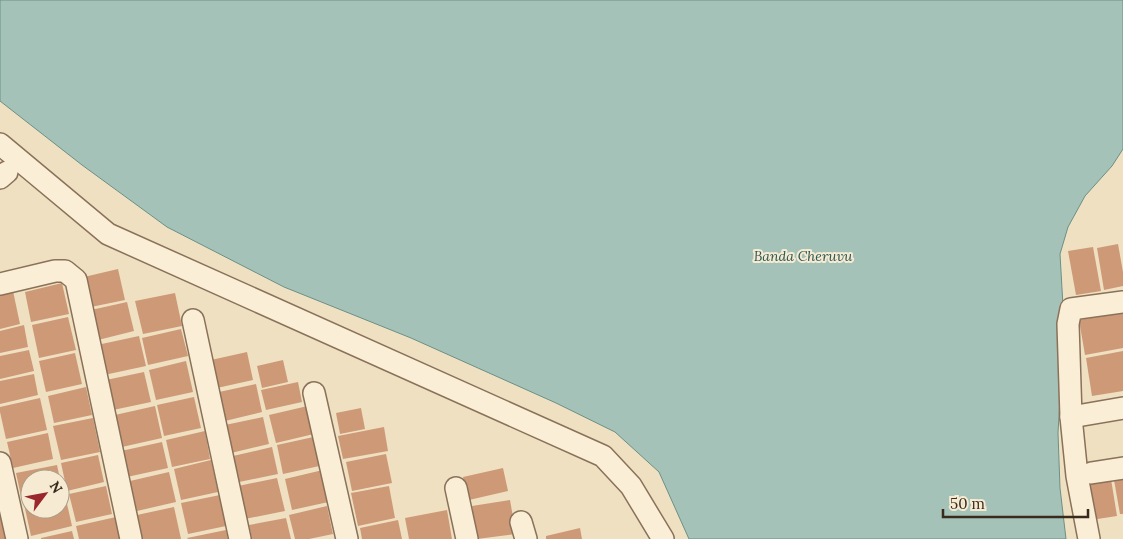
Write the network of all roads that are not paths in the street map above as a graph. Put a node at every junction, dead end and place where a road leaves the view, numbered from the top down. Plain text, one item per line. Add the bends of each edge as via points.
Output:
1 (0, 144) edge
2 (0, 284) edge
3 (1123, 302) edge
4 (193, 320) dead end
5 (314, 393) dead end
6 (1123, 408) edge
7 (1071, 417) junction
8 (0, 463) edge
9 (1123, 468) edge
10 (1091, 473) dead end
11 (456, 488) dead end
12 (17, 539) edge
13 (131, 539) edge
14 (240, 539) edge
15 (347, 539) edge
16 (467, 539) edge
17 (662, 539) edge
18 (1089, 539) edge

1 - 17 street via 108,234 603,456 631,486
2 - 13 street via 55,271 65,271 76,280
3 - 7 street via 1071,309 1068,324
4 - 14 street
5 - 15 street
6 - 7 street
7 - 18 street via 1077,476
8 - 12 street
9 - 10 street
11 - 16 street

